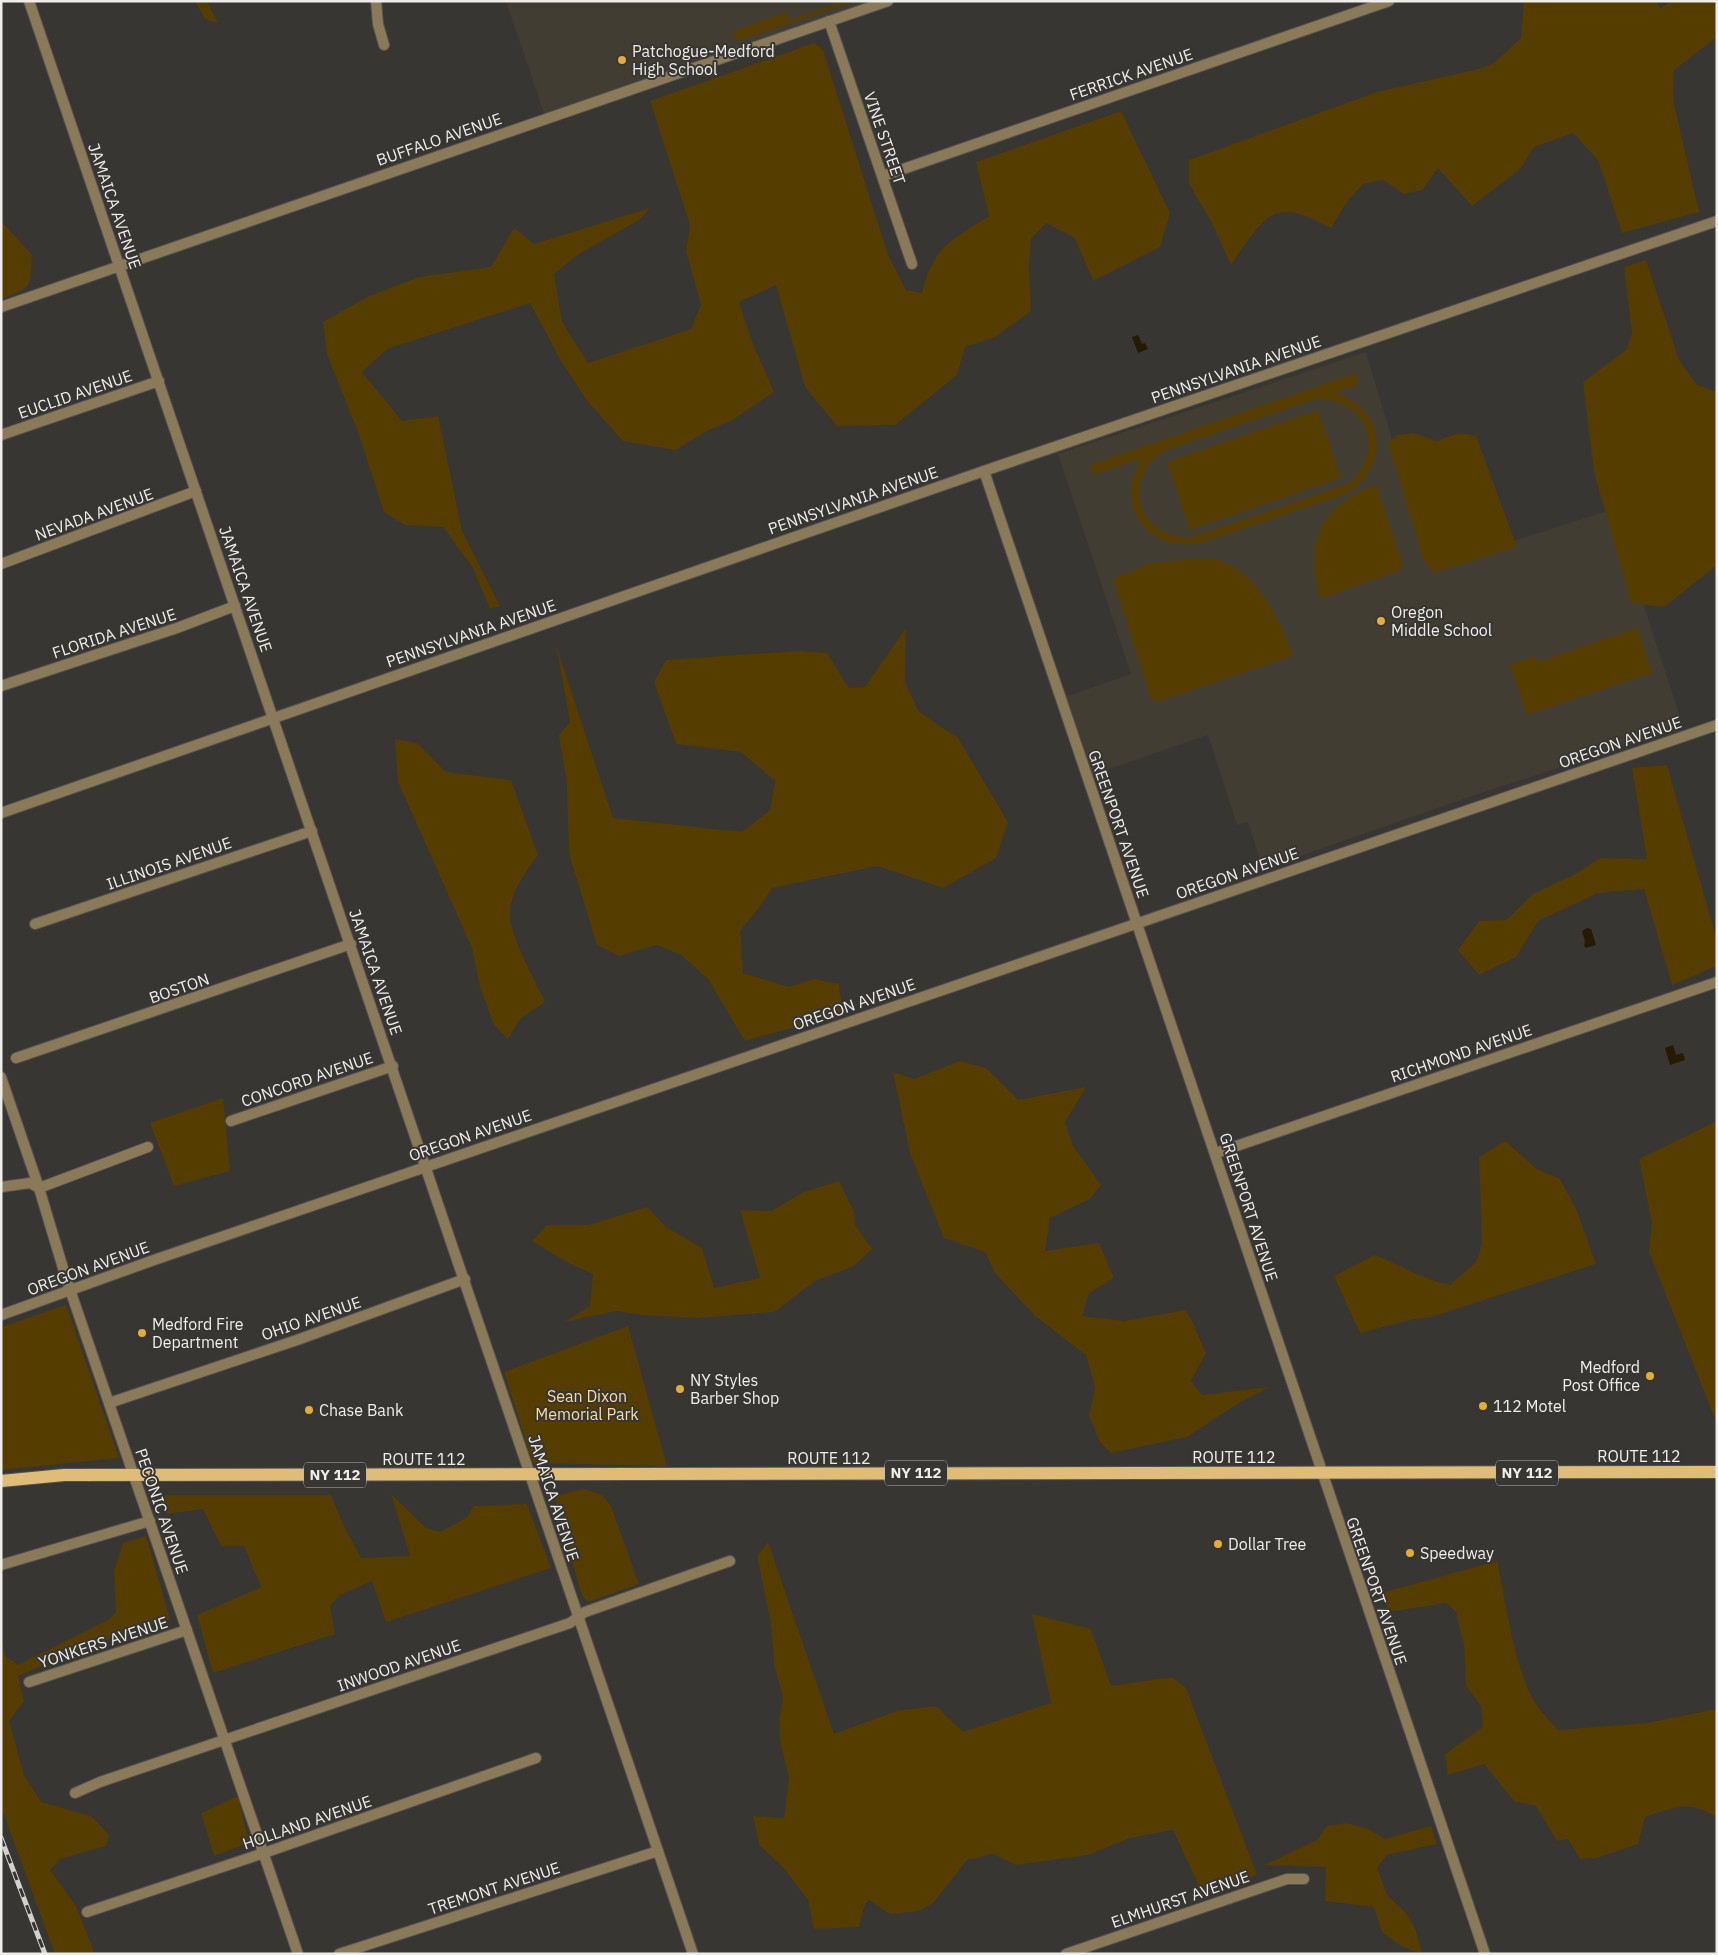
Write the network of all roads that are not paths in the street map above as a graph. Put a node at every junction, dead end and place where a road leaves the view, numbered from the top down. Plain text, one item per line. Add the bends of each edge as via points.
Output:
1 (29, 1) edge
2 (376, 1) edge
3 (888, 1) edge
4 (1389, 1) edge
5 (829, 21) junction
6 (384, 45) dead end
7 (882, 176) junction
8 (1717, 221) edge
9 (912, 264) dead end
10 (120, 266) junction
11 (1, 307) edge
12 (159, 381) junction
13 (1, 435) edge
14 (984, 471) junction
15 (196, 492) junction
16 (1, 564) edge
17 (235, 606) junction
18 (1, 686) edge
19 (273, 717) junction
20 (1717, 724) edge
21 (1, 813) edge
22 (312, 831) junction
23 (1136, 923) junction
24 (35, 924) dead end
25 (351, 944) junction
26 (1717, 982) edge
27 (16, 1058) dead end
28 (392, 1066) junction
29 (1, 1077) edge
30 (231, 1121) dead end
31 (148, 1147) dead end
32 (1216, 1153) junction
33 (426, 1166) junction
34 (1, 1187) edge
35 (39, 1188) junction
36 (465, 1279) junction
37 (71, 1291) junction
38 (1, 1315) edge
39 (109, 1402) junction
40 (1717, 1472) edge
41 (1321, 1473) junction
42 (531, 1475) junction
43 (134, 1476) junction
44 (1, 1481) edge
45 (150, 1520) junction
46 (730, 1561) dead end
47 (1, 1565) edge
48 (578, 1617) junction
49 (187, 1630) junction
50 (29, 1682) dead end
51 (226, 1740) junction
52 (536, 1758) dead end
53 (75, 1793) dead end
54 (658, 1851) junction
55 (264, 1854) junction
56 (1304, 1879) dead end
57 (87, 1912) dead end
58 (298, 1954) edge
59 (338, 1954) edge
60 (693, 1954) edge
61 (1066, 1954) edge
62 (1485, 1954) edge

1 - 10 street, JAMAICA AVENUE
2 - 6 street
3 - 5 street, BUFFALO AVENUE
4 - 7 street, FERRICK AVENUE
5 - 7 street, VINE STREET
5 - 10 street, BUFFALO AVENUE
7 - 9 street, VINE STREET
8 - 14 street, PENNSYLVANIA AVENUE
10 - 11 street, BUFFALO AVENUE
10 - 12 street, JAMAICA AVENUE
12 - 13 street, EUCLID AVENUE
12 - 15 street, JAMAICA AVENUE
14 - 19 street, PENNSYLVANIA AVENUE
14 - 23 street, GREENPORT AVENUE
15 - 16 street, NEVADA AVENUE
15 - 17 street, JAMAICA AVENUE
17 - 18 street, FLORIDA AVENUE
17 - 19 street, JAMAICA AVENUE
19 - 21 street, PENNSYLVANIA AVENUE
19 - 22 street, JAMAICA AVENUE
20 - 23 street, OREGON AVENUE
22 - 24 street, ILLINOIS AVENUE
22 - 25 street, JAMAICA AVENUE
23 - 32 street, GREENPORT AVENUE
23 - 33 street, OREGON AVENUE
25 - 27 street, BOSTON
25 - 28 street, JAMAICA AVENUE
26 - 32 street, RICHMOND AVENUE
28 - 30 street, CONCORD AVENUE
28 - 33 street, JAMAICA AVENUE
29 - 35 street, PECONIC AVENUE
31 - 35 street
32 - 41 street, GREENPORT AVENUE
33 - 36 street, JAMAICA AVENUE
33 - 37 street, OREGON AVENUE
34 - 35 street via 30,1183
35 - 37 street, PECONIC AVENUE
36 - 39 street, OHIO AVENUE via 297,1340
36 - 42 street, JAMAICA AVENUE
37 - 38 street, OREGON AVENUE
37 - 39 street, PECONIC AVENUE
39 - 43 street, PECONIC AVENUE
40 - 41 main road, ROUTE 112 / NY 112
41 - 42 main road, ROUTE 112 / NY 112
41 - 62 street, GREENPORT AVENUE
42 - 43 main road, ROUTE 112 / NY 112
42 - 48 street, JAMAICA AVENUE
43 - 44 main road, ROUTE 112 / NY 112 via 64,1475
43 - 45 street, PECONIC AVENUE
45 - 47 street
45 - 49 street, PECONIC AVENUE
46 - 48 street, INWOOD AVENUE
48 - 51 street, INWOOD AVENUE via 570,1623
48 - 54 street, JAMAICA AVENUE
49 - 50 street, YONKERS AVENUE
49 - 51 street, PECONIC AVENUE
51 - 53 street, INWOOD AVENUE
51 - 55 street, PECONIC AVENUE
52 - 55 street, HOLLAND AVENUE
54 - 59 street, TREMONT AVENUE
54 - 60 street, JAMAICA AVENUE
55 - 57 street, HOLLAND AVENUE
55 - 58 street, PECONIC AVENUE
56 - 61 street, ELMHURST AVENUE via 1287,1879

